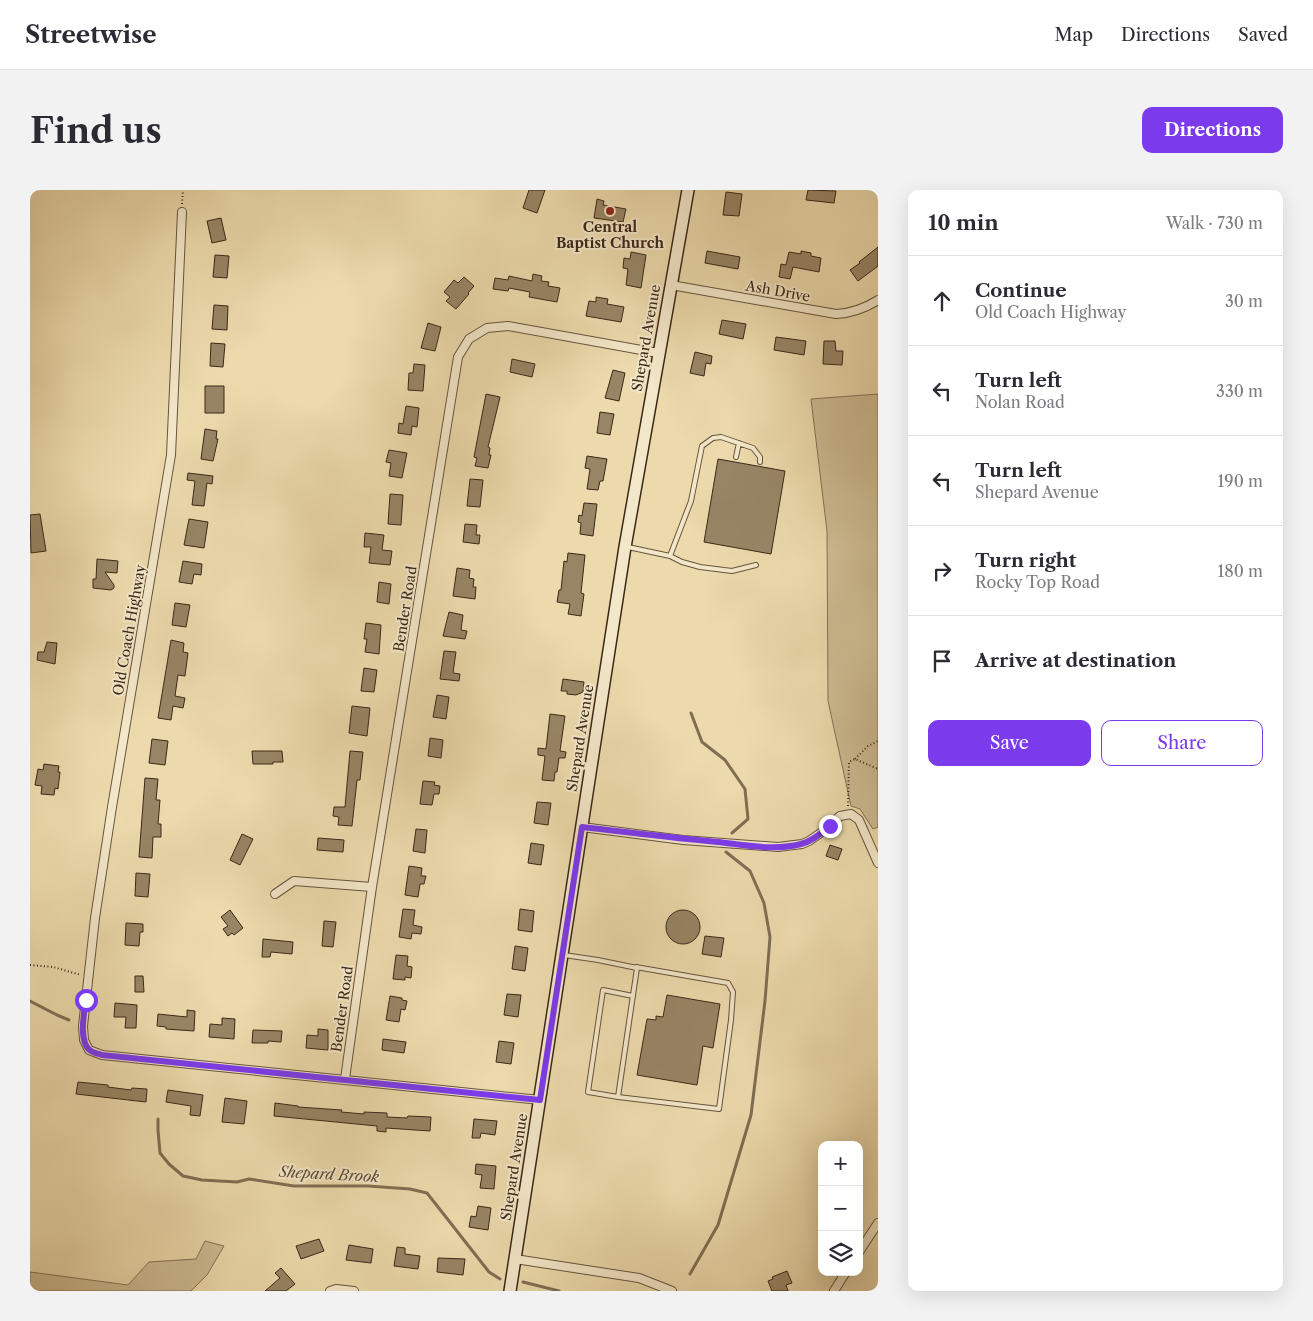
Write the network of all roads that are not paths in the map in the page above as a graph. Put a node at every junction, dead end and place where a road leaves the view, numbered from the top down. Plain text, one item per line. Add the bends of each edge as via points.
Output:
1 (688, 190) edge
2 (182, 212) road end
3 (671, 286) junction
4 (878, 300) edge
5 (658, 354) junction
6 (739, 443) junction
7 (736, 457) dead end
8 (760, 462) dead end
9 (625, 547) junction
10 (670, 556) junction
11 (756, 565) dead end
12 (582, 827) junction
13 (878, 863) edge
14 (372, 887) junction
15 (275, 894) dead end
16 (562, 955) junction
17 (636, 967) junction
18 (633, 996) junction
19 (344, 1079) junction
20 (618, 1097) junction
21 (540, 1100) junction
22 (878, 1223) edge
23 (863, 1246) edge
24 (515, 1259) junction
25 (843, 1276) edge
26 (330, 1291) edge
27 (354, 1291) edge
28 (510, 1291) edge
29 (672, 1291) edge
30 (834, 1291) edge

1 - 3 main road, Shepard Avenue
2 - 19 street, Old Coach Highway via 171,455 95,918 84,1040 89,1050 102,1055
3 - 4 street, Ash Drive via 836,314 864,309
3 - 5 main road, Shepard Avenue
5 - 9 main road, Shepard Avenue
5 - 14 street, Bender Road via 508,326 487,328 468,339 458,357
6 - 7 lane
6 - 8 lane via 758,452
6 - 10 lane via 721,437 713,438 702,446 691,501
9 - 10 lane
9 - 12 main road, Shepard Avenue
10 - 11 lane via 700,567 732,571
12 - 13 street via 683,840 778,847 809,841 840,816 848,814 859,820
12 - 16 main road, Shepard Avenue
14 - 15 street via 294,881
14 - 19 street, Bender Road
16 - 17 lane
16 - 21 main road, Shepard Avenue
17 - 18 lane
17 - 20 lane via 728,983 733,992 719,1109
18 - 20 lane
18 - 20 lane via 603,990 588,1092
19 - 21 street
21 - 24 main road, Shepard Avenue
22 - 23 street
24 - 28 main road, Shepard Avenue
24 - 29 street via 639,1278
25 - 30 street
26 - 27 street

